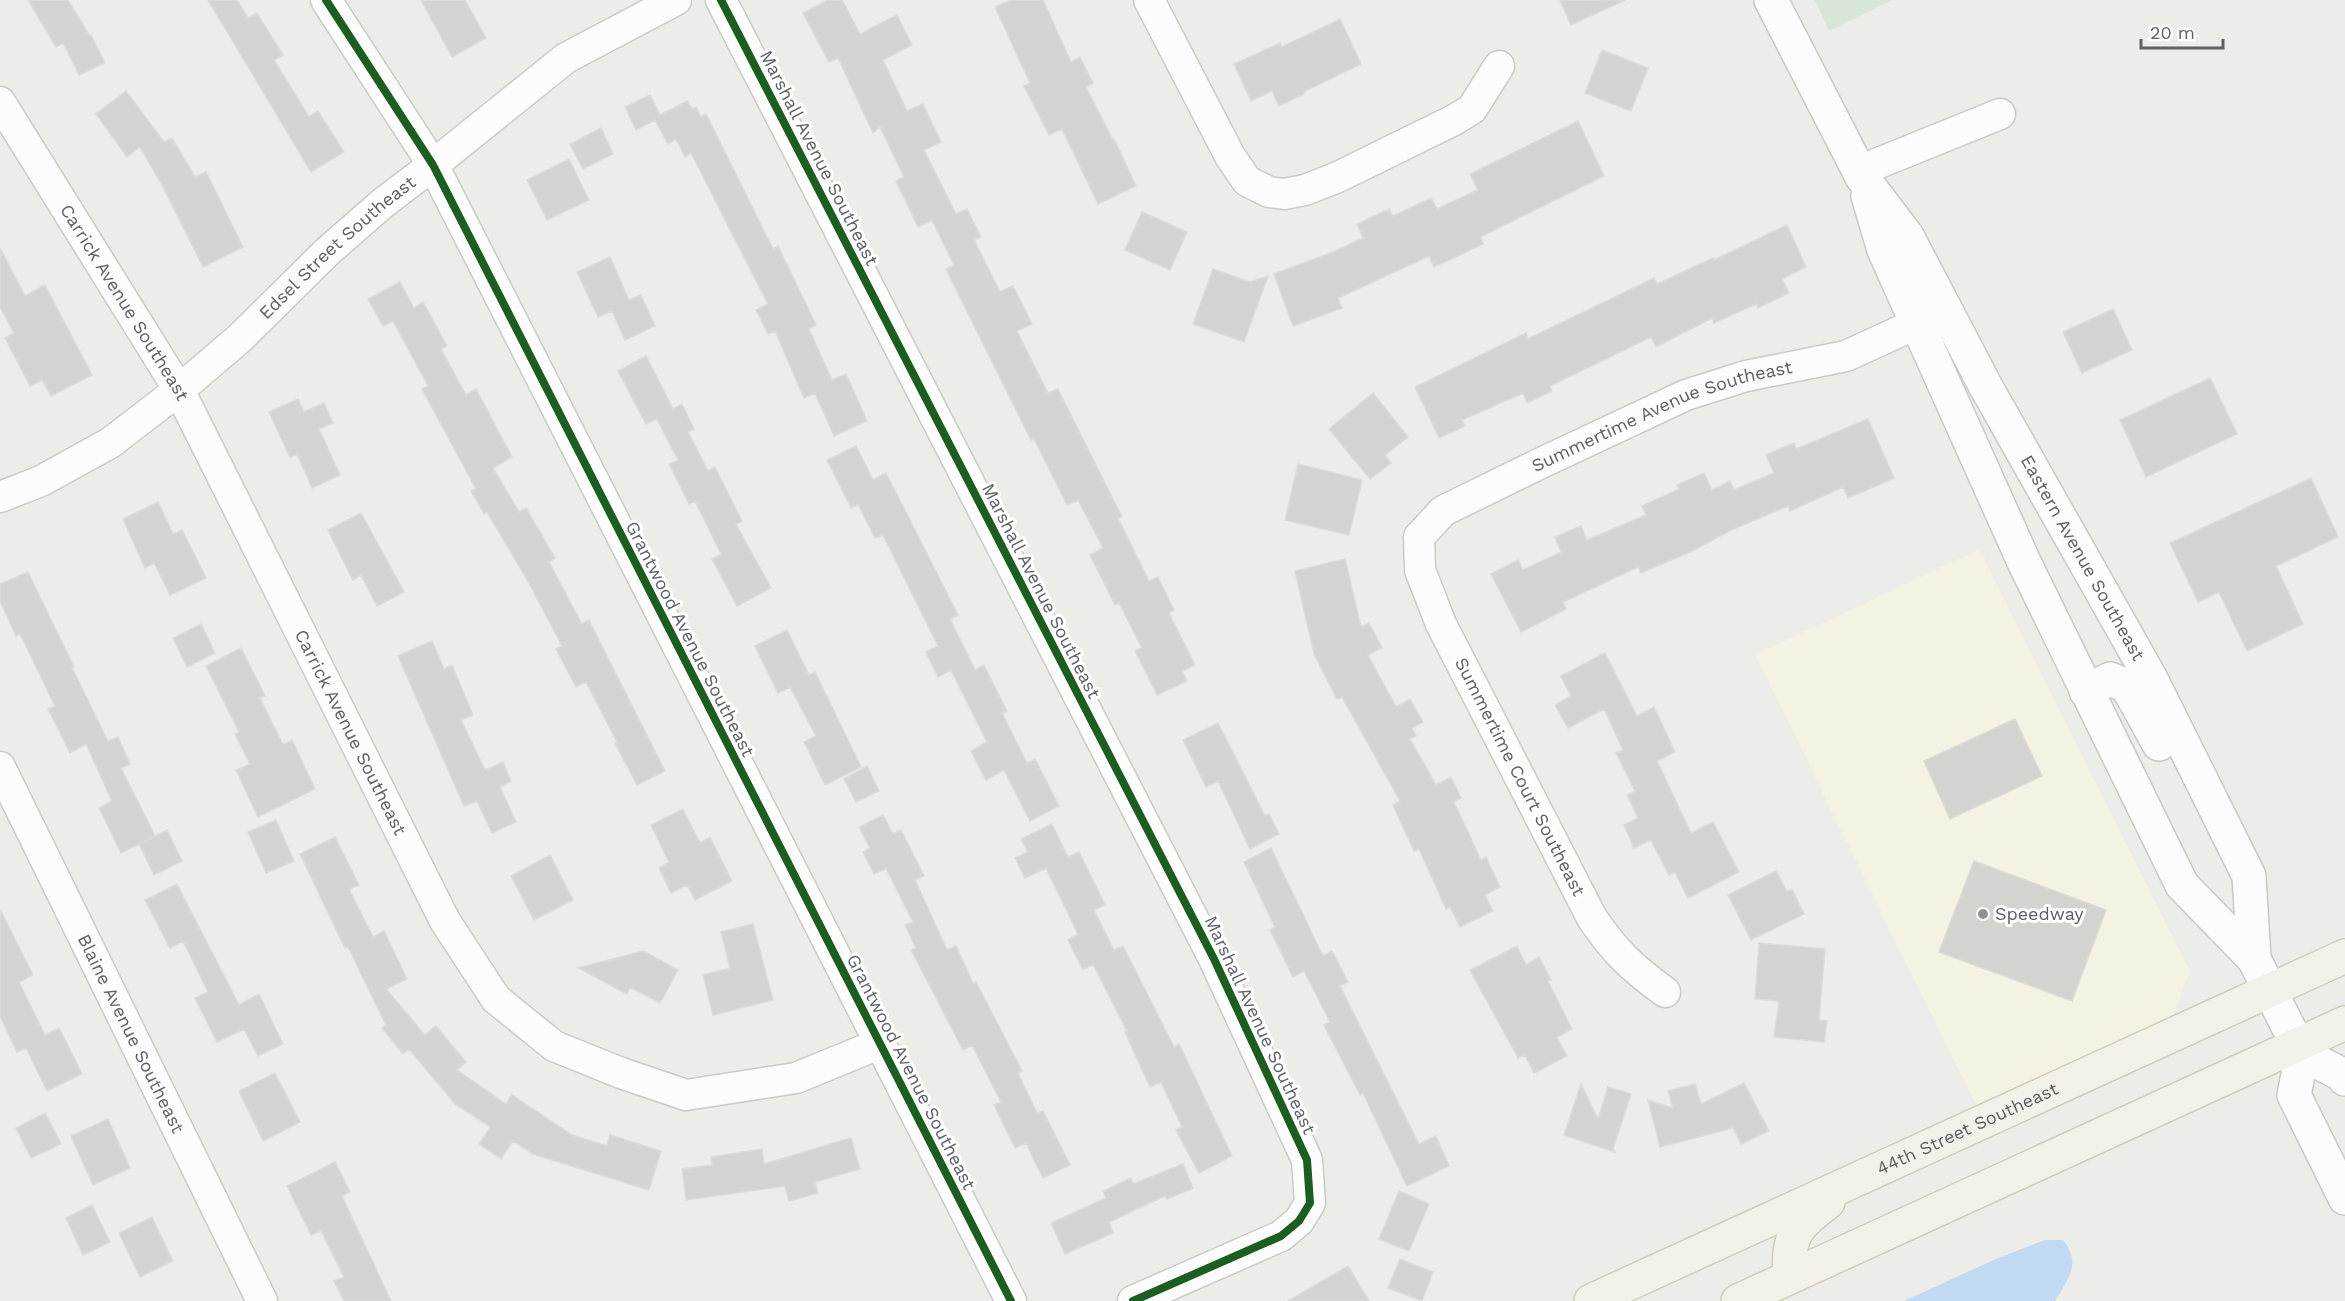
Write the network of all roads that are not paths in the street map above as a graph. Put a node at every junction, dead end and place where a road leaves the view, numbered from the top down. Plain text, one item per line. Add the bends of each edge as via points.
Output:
1 (326, 0) edge
2 (676, 0) edge
3 (721, 0) edge
4 (1149, 0) edge
5 (1771, 0) edge
6 (1499, 66) dead end
7 (0, 102) edge
8 (2000, 114) dead end
9 (433, 165) junction
10 (1860, 174) junction
11 (1918, 322) junction
12 (179, 390) junction
13 (0, 497) edge
14 (1419, 537) joint
15 (2086, 691) junction
16 (0, 767) edge
17 (2213, 805) junction
18 (2345, 956) edge
19 (2254, 959) junction
20 (2269, 990) junction
21 (1665, 992) dead end
22 (2345, 1023) edge
23 (879, 1044) junction
24 (2299, 1049) junction
25 (2345, 1079) edge
26 (1860, 1178) junction
27 (2345, 1198) edge
28 (1790, 1277) junction
29 (262, 1301) edge
30 (1011, 1301) edge
31 (1133, 1301) edge
32 (1591, 1301) edge
33 (1738, 1301) edge

1 - 9 street, Grantwood Avenue Southeast
2 - 9 street, Edsel Street Southeast via 566,58
3 - 31 street, Marshall Avenue Southeast via 1214,959 1307,1160 1310,1203 1299,1221 1281,1236
4 - 6 street via 1230,156 1247,181 1269,192 1305,190 1454,120 1472,109
5 - 10 street, Eastern Avenue Southeast
7 - 12 street, Carrick Avenue Southeast
8 - 10 street
9 - 12 street, Edsel Street Southeast via 328,250 240,338
9 - 23 street, Grantwood Avenue Southeast
10 - 11 street, Eastern Avenue Southeast via 1884,250
10 - 17 street, Eastern Avenue Southeast via 1907,236 1986,387 2150,677
11 - 14 street, Summertime Avenue Southeast via 1846,356 1746,376 1686,395 1443,511
11 - 15 street, Eastern Avenue Southeast
12 - 13 street, Edsel Street Southeast via 110,443 41,481
12 - 23 street, Carrick Avenue Southeast via 445,921 496,999 554,1046 686,1095 796,1078
14 - 21 street, Summertime Court Southeast via 1420,570 1441,624 1592,918 1628,964
15 - 17 street via 2110,680 2127,686 2170,767
15 - 19 street, Eastern Avenue Southeast via 2182,885
16 - 29 street, Blaine Avenue Southeast
17 - 19 street, Eastern Avenue Southeast via 2249,876
18 - 20 main road, 44th Street Southeast
19 - 20 street, Eastern Avenue Southeast
20 - 24 street, Eastern Avenue Southeast
20 - 26 main road, 44th Street Southeast
22 - 24 main road
23 - 30 street, Grantwood Avenue Southeast
24 - 25 street
24 - 27 street via 2294,1095
24 - 28 main road
26 - 28 main road via 1800,1224 1788,1252
26 - 32 main road, 44th Street Southeast
28 - 33 main road

